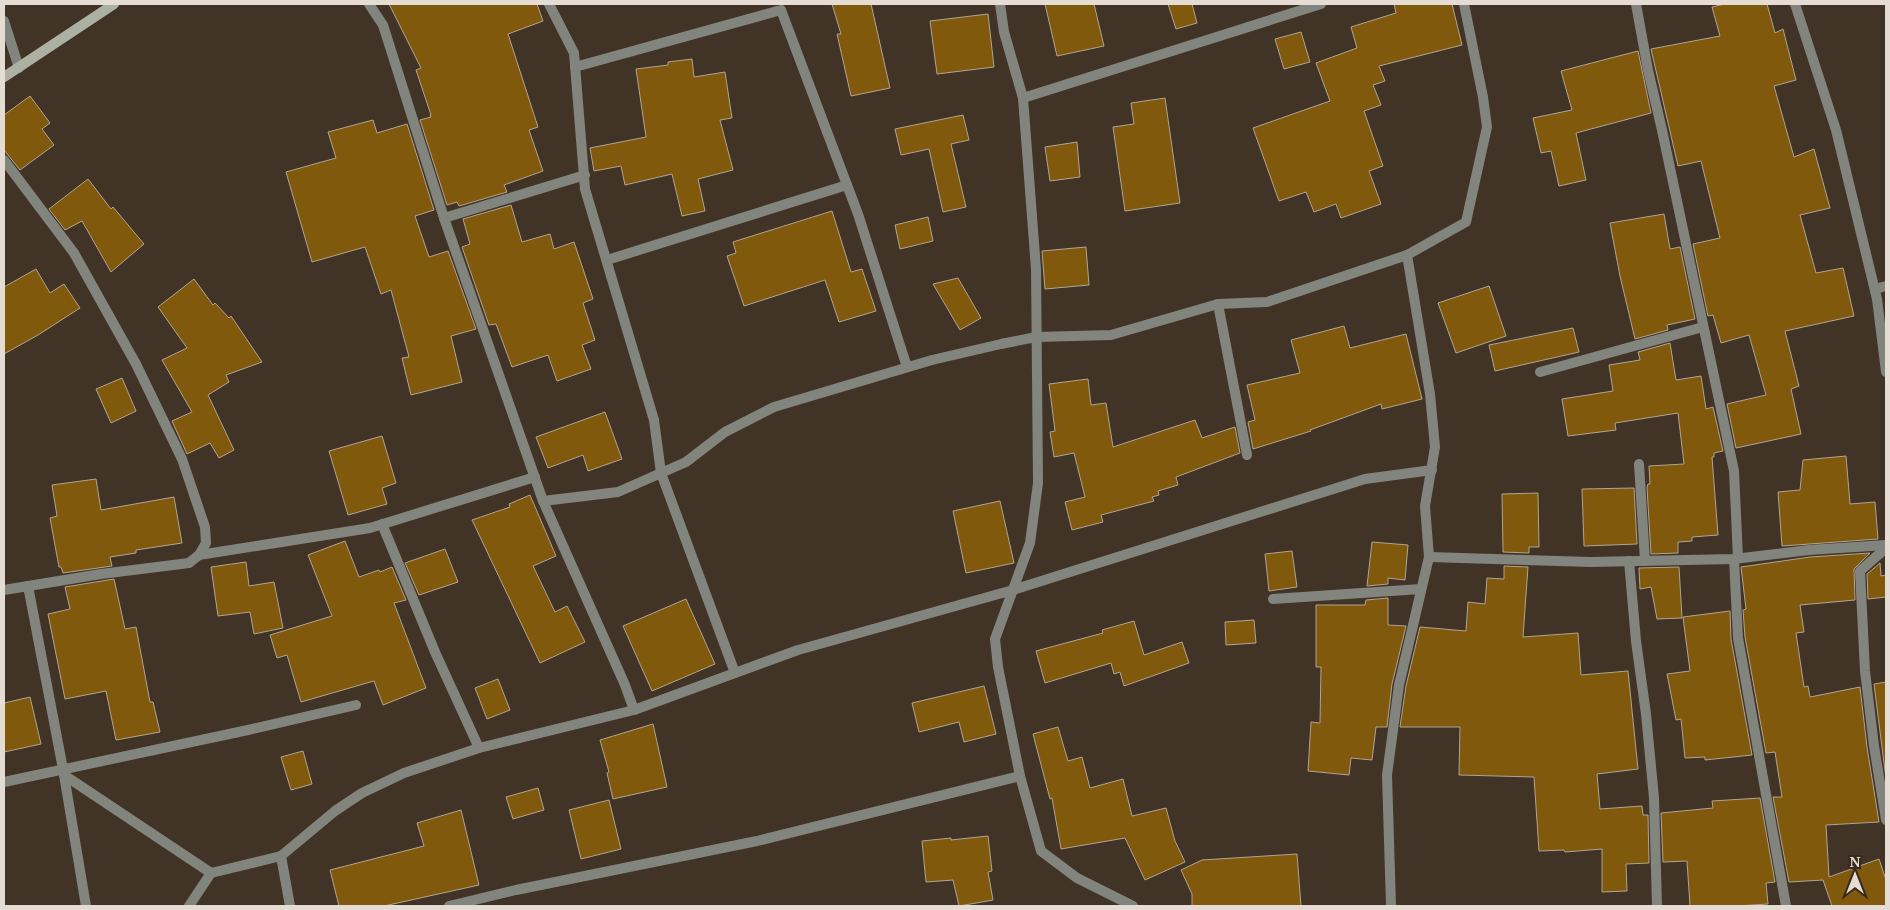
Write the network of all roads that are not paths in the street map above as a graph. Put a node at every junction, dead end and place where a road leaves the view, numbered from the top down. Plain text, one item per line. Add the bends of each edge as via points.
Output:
1 (114, 4) edge
2 (369, 4) edge
3 (549, 4) edge
4 (1000, 4) edge
5 (1321, 4) edge
6 (1464, 4) edge
7 (1636, 4) edge
8 (1797, 4) edge
9 (4, 21) edge
10 (575, 67) junction
11 (19, 68) junction
12 (4, 77) edge
13 (1023, 98) junction
14 (4, 160) edge
15 (584, 175) junction
16 (847, 185) junction
17 (444, 218) junction
18 (1406, 255) junction
19 (607, 260) junction
20 (1886, 286) edge
21 (1875, 289) junction
22 (1218, 304) junction
23 (1703, 328) junction
24 (1036, 337) junction
25 (907, 367) junction
26 (1540, 372) dead end
27 (1886, 372) edge
28 (1247, 455) dead end
29 (1639, 464) dead end
30 (1432, 470) junction
31 (661, 473) junction
32 (535, 477) junction
33 (543, 501) junction
34 (382, 524) junction
35 (1886, 546) edge
36 (199, 555) junction
37 (1429, 557) junction
38 (1736, 558) junction
39 (1629, 561) junction
40 (1645, 561) junction
41 (28, 586) junction
42 (1421, 589) junction
43 (4, 590) edge
44 (1013, 590) junction
45 (1273, 599) dead end
46 (734, 673) junction
47 (356, 705) dead end
48 (634, 710) junction
49 (480, 748) junction
50 (64, 772) junction
51 (1020, 776) junction
52 (4, 782) edge
53 (1886, 820) edge
54 (281, 856) junction
55 (211, 873) junction
56 (86, 906) edge
57 (189, 906) edge
58 (290, 906) edge
59 (449, 906) edge
60 (1133, 906) edge
61 (1392, 906) edge
62 (1657, 906) edge
63 (1786, 906) edge

1 - 11 street
2 - 17 street via 383,25
3 - 10 street via 574,53
4 - 13 street via 1004,32
5 - 13 street
6 - 18 street via 1487,127 1466,222
7 - 23 street
8 - 21 street via 1836,130
9 - 11 street
10 - 15 street
10 - 16 street via 781,10
11 - 12 street
13 - 24 street via 1036,269
14 - 36 street via 74,253 136,364 182,459 206,527 206,543
15 - 17 street
15 - 19 street
16 - 19 street
16 - 25 street
17 - 32 street
18 - 22 street via 1267,302
18 - 30 street via 1430,394 1435,447
19 - 31 street via 654,420
20 - 21 street
21 - 27 street
22 - 24 street via 1111,335
22 - 28 street
23 - 26 street
23 - 38 street via 1734,471
24 - 25 street
24 - 44 street via 1038,483 1030,543
25 - 31 street via 774,407 725,432 686,462
29 - 40 street
30 - 37 street via 1426,506
30 - 44 street via 1365,478
31 - 33 street via 618,492
31 - 46 street
32 - 33 street
32 - 34 street
33 - 48 street
34 - 36 street
34 - 49 street
35 - 38 street
35 - 53 street via 1860,571 1865,671
36 - 41 street via 189,563
37 - 39 street
37 - 42 street
38 - 40 street
38 - 63 street via 1738,638
39 - 40 street
39 - 62 street via 1653,789
41 - 43 street
41 - 50 street
42 - 45 street
42 - 61 street via 1400,685 1387,775
44 - 46 street via 798,650
44 - 51 street via 995,639
46 - 48 street
47 - 50 street
48 - 49 street
49 - 54 street via 404,773 362,793
50 - 52 street
50 - 55 street
50 - 56 street
51 - 59 street via 757,841
51 - 60 street via 1041,851 1077,878
54 - 55 street
54 - 58 street
55 - 57 street

